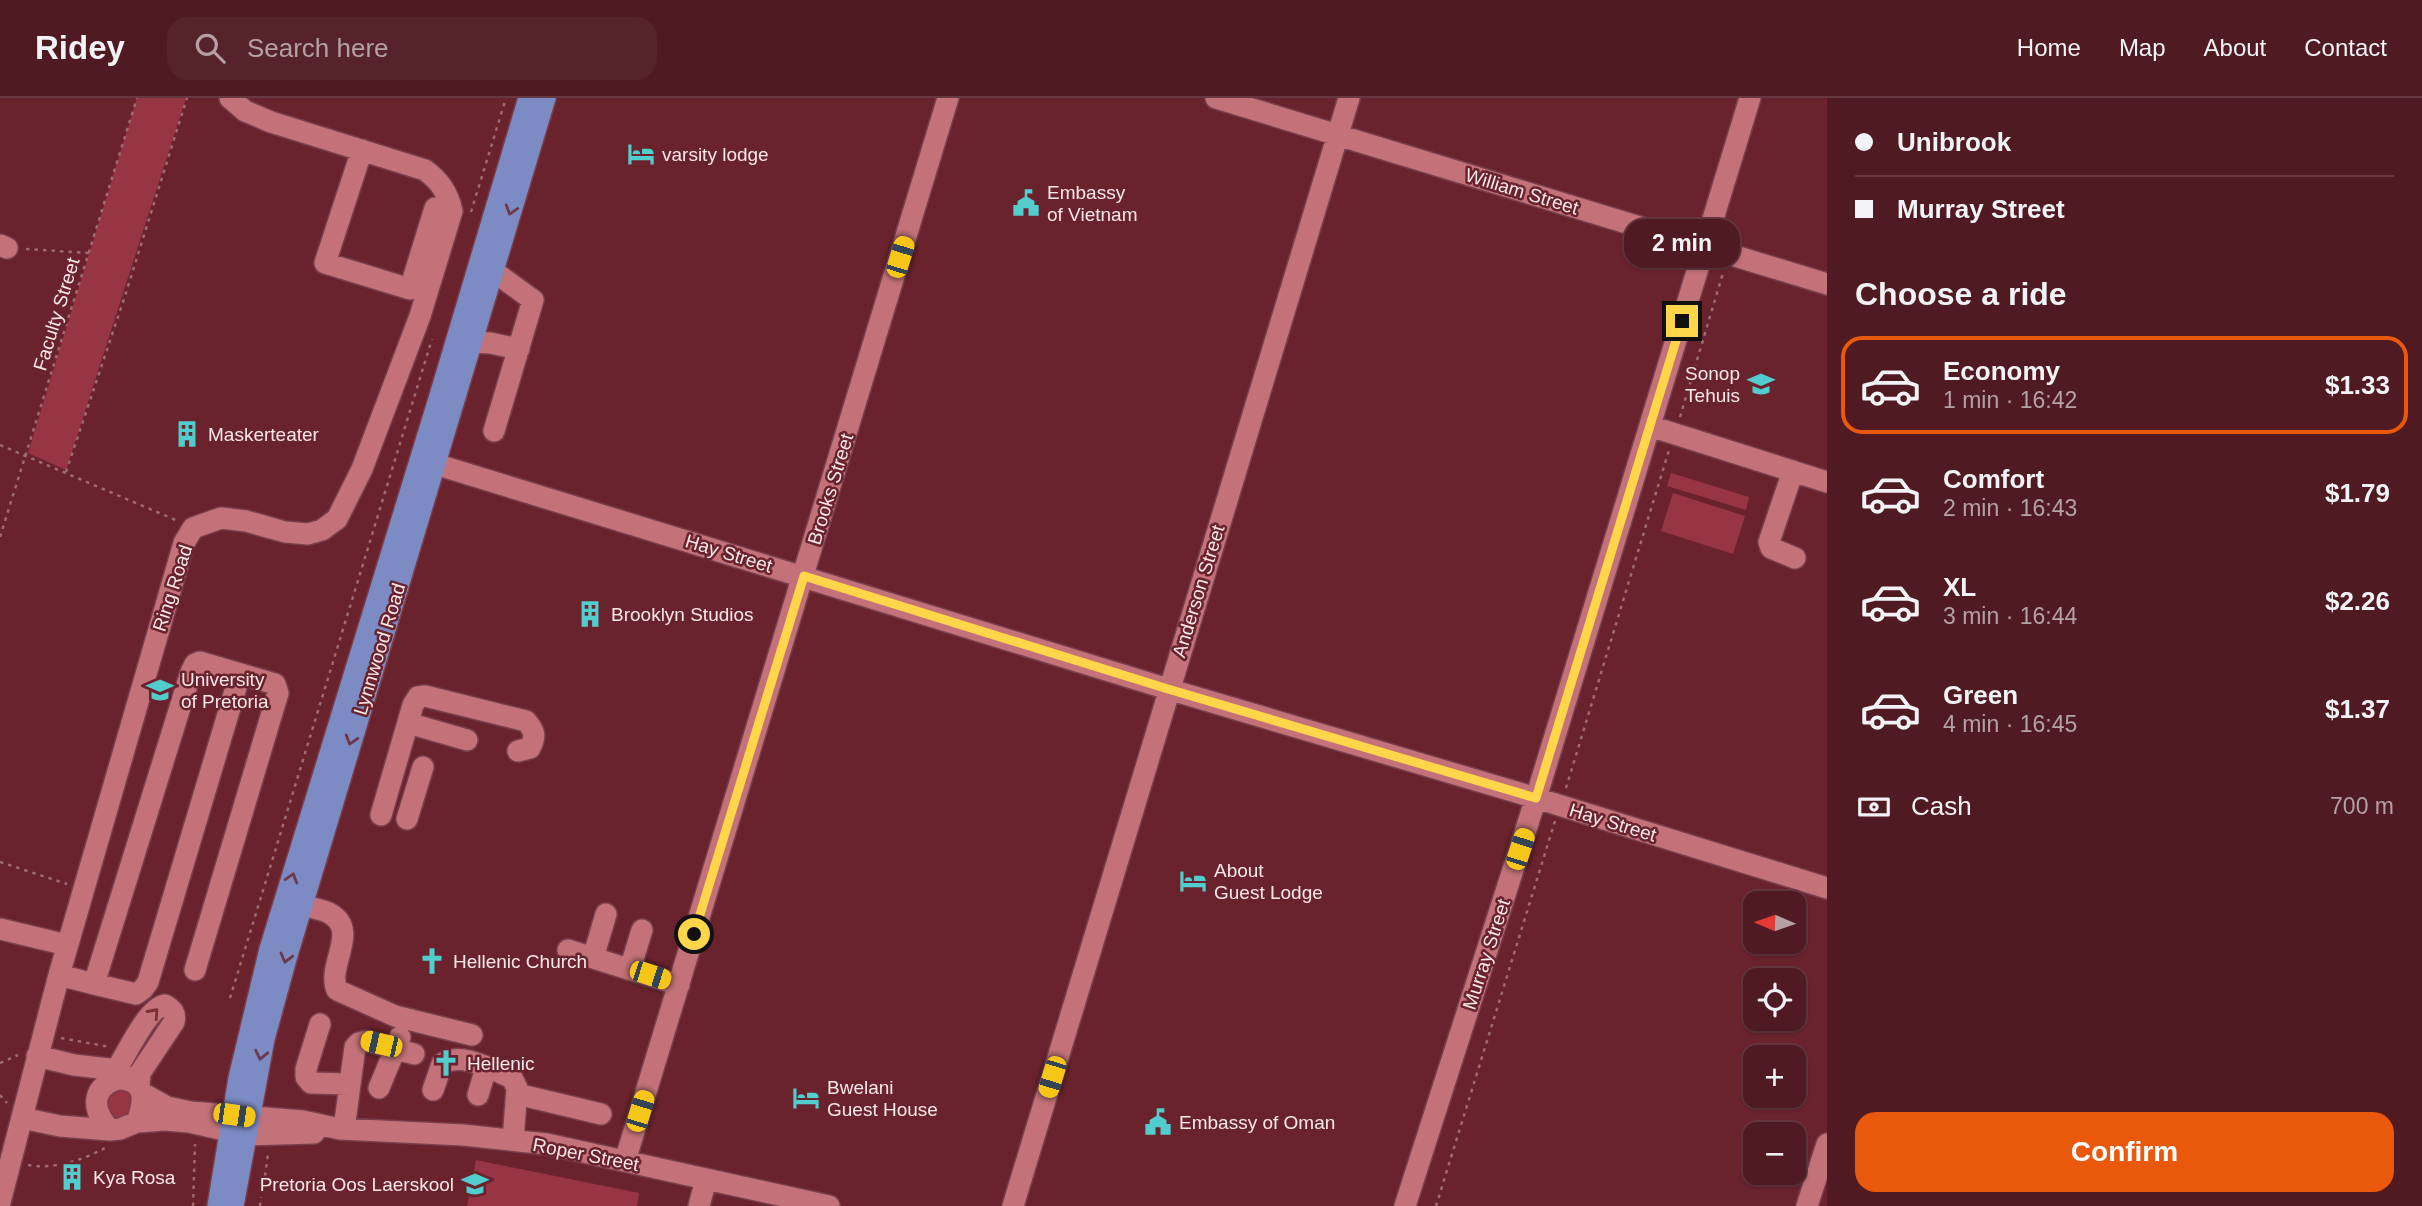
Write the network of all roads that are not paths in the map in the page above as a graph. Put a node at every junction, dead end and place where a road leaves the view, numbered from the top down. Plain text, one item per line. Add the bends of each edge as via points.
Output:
1 (230, 98) edge
2 (529, 98) edge
3 (545, 98) edge
4 (948, 98) edge
5 (1216, 98) edge
6 (1349, 98) edge
7 (1750, 98) edge
8 (1338, 135) junction
9 (362, 150) junction
10 (435, 208) dead end
11 (1704, 247) junction
12 (493, 271) junction
13 (1827, 284) edge
14 (471, 342) junction
15 (519, 349) junction
16 (1650, 426) junction
17 (494, 430) dead end
18 (435, 464) junction
19 (1793, 471) junction
20 (1827, 482) edge
21 (1796, 558) dead end
22 (804, 576) junction
23 (240, 674) junction
24 (1168, 689) junction
25 (408, 723) junction
26 (467, 740) dead end
27 (518, 751) dead end
28 (423, 767) dead end
29 (1536, 798) junction
30 (381, 815) dead end
31 (407, 819) dead end
32 (1827, 888) edge
33 (302, 905) junction
34 (606, 914) dead end
35 (0, 929) edge
36 (642, 930) dead end
37 (67, 945) junction
38 (568, 950) dead end
39 (593, 958) junction
40 (630, 969) junction
41 (195, 970) dead end
42 (59, 975) junction
43 (94, 984) junction
44 (679, 985) junction
45 (409, 1020) junction
46 (320, 1024) dead end
47 (472, 1035) dead end
48 (405, 1051) junction
49 (30, 1059) junction
50 (486, 1068) junction
51 (125, 1083) junction
52 (350, 1084) junction
53 (379, 1088) dead end
54 (433, 1090) dead end
55 (516, 1094) junction
56 (478, 1095) dead end
57 (18, 1109) junction
58 (601, 1114) dead end
59 (117, 1124) junction
60 (240, 1125) junction
61 (342, 1129) junction
62 (513, 1140) junction
63 (1827, 1144) edge
64 (625, 1161) junction
65 (706, 1179) junction
66 (0, 1202) edge
67 (218, 1206) edge
68 (233, 1206) edge
69 (699, 1206) edge
70 (829, 1206) edge
71 (1013, 1206) edge
72 (1405, 1206) edge
73 (1807, 1206) edge

1 - 9 street, Ring Road via 259,118
60 -> 2 main road, Lynnwood Road via 249,1031 270,949
3 -> 12 main road, Lynnwood Road
4 - 22 street, Brooks Street
5 - 8 street, William Street
6 - 8 street, Anderson Street
7 - 11 street, Murray Street
8 - 11 street, William Street
8 - 24 street, Anderson Street
9 - 10 street via 326,263 410,289
9 - 37 street, Ring Road via 425,170 449,198 452,211 420,317 337,519 309,534 221,518 193,528 178,558
11 - 13 street, William Street
11 - 16 street, Murray Street
12 - 14 main road, Lynnwood Road
12 - 15 street via 533,300
14 - 15 street
14 - 18 main road, Lynnwood Road
15 - 17 street
16 - 19 street
16 - 29 street, Murray Street
18 - 22 street, Hay Street
18 -> 33 main road, Lynnwood Road
19 - 20 street
19 - 21 street via 1769,542 1770,548
22 - 24 street, Hay Street
22 - 44 street, Brooks Street
23 - 41 street via 275,684 278,693
23 - 43 street via 148,982 136,994
23 - 43 street via 200,662 191,672
24 - 29 street, Hay Street
24 - 71 street, Anderson Street
25 - 26 street
25 - 27 street via 415,700 425,696 526,721 535,738 530,748
25 - 30 street
28 - 31 street
29 - 32 street, Hay Street
29 - 72 street, Murray Street
33 - 45 street via 341,922 344,934 334,975 337,990
33 -> 60 main road, Lynnwood Road
34 - 39 street
35 - 37 street
36 - 40 street
37 - 42 street, Ring Road
38 - 39 street
39 - 40 street
40 - 44 street
42 - 43 street
42 - 49 street, Ring Road via 43,1033
44 - 64 street, Brooks Street
45 - 47 street
45 - 48 street
46 - 52 street via 306,1077 311,1083
48 - 52 street via 359,1043
48 - 53 street
49 - 51 street via 72,1077
49 - 57 street, Ring Road
50 - 54 street via 460,1059 447,1060
50 - 55 street via 512,1078
50 - 56 street
51 -> 51 street via 127,1048 165,1004 173,1010 174,1022 140,1073
51 - 59 street via 143,1102
51 - 59 street via 99,1094 97,1110
51 - 60 street via 156,1103
52 - 61 street
55 - 58 street
55 - 62 street
57 - 59 street via 60,1126
57 - 66 street, Ring Road
59 - 60 street via 165,1120
60 - 61 street, Roper Street via 303,1122
60 - 67 main road, Lynnwood Road
60 - 68 main road, Lynnwood Road
61 - 62 street, Roper Street
62 - 64 street, Roper Street
63 - 73 street
64 - 65 street, Roper Street
65 - 69 street
65 - 70 street, Roper Street

